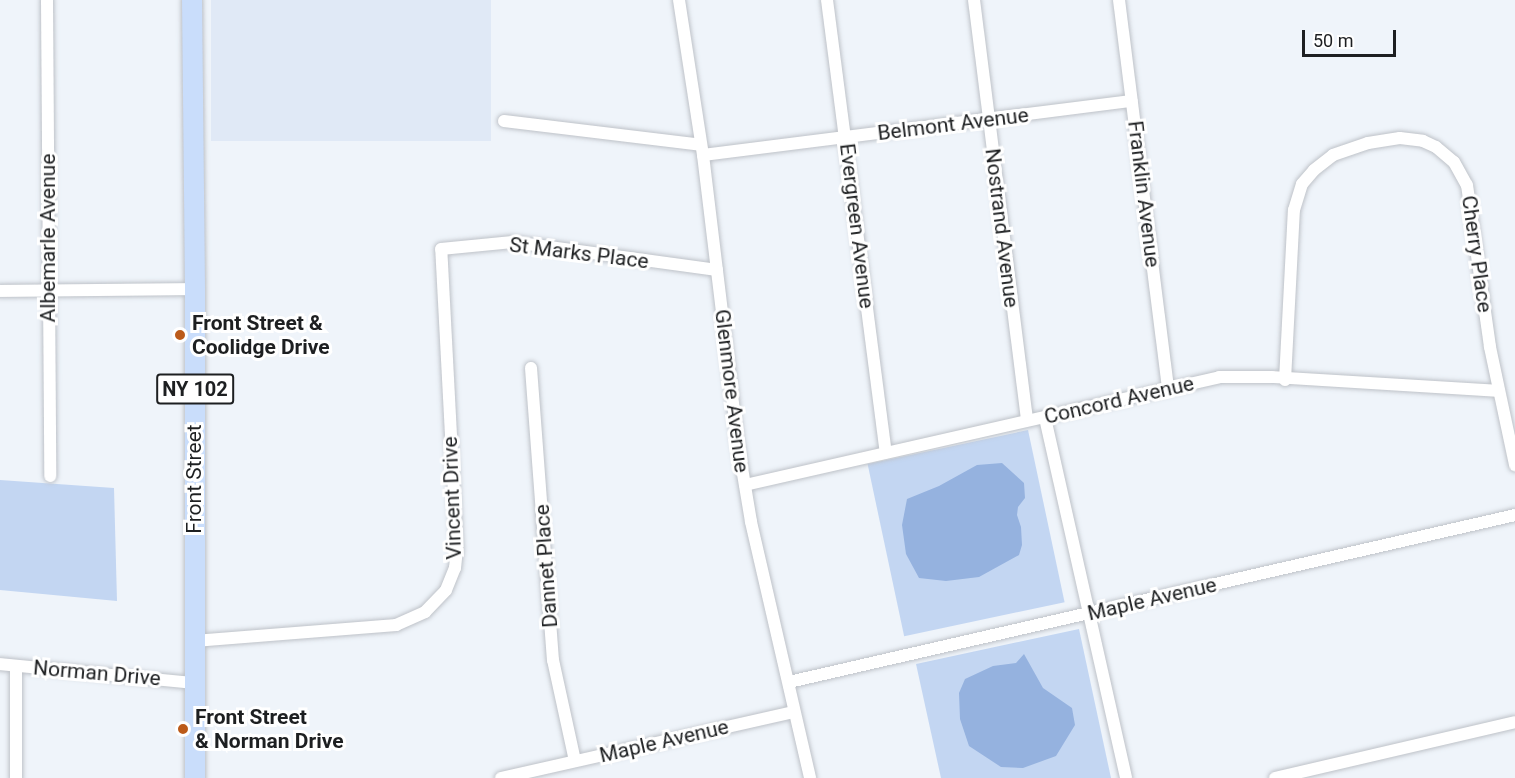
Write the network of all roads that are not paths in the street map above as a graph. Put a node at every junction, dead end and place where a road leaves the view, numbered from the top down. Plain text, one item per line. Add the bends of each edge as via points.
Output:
1 (47, 0) edge
2 (192, 0) edge
3 (679, 0) edge
4 (827, 0) edge
5 (974, 0) edge
6 (1119, 0) edge
7 (1132, 101) junction
8 (988, 119) junction
9 (504, 121) dead end
10 (845, 138) junction
11 (702, 150) junction
12 (441, 249) joint
13 (717, 270) junction
14 (49, 290) junction
15 (195, 290) junction
16 (0, 291) edge
17 (531, 368) dead end
18 (1285, 380) junction
19 (1168, 388) junction
20 (1499, 391) junction
21 (1045, 418) junction
22 (1027, 420) junction
23 (886, 452) junction
24 (1515, 465) edge
25 (50, 476) dead end
26 (745, 485) junction
27 (1515, 515) edge
28 (1088, 614) junction
29 (195, 641) junction
30 (0, 664) edge
31 (16, 666) junction
32 (194, 682) junction
33 (789, 682) junction
34 (793, 712) junction
35 (1515, 722) edge
36 (575, 761) junction
37 (16, 778) edge
38 (195, 778) edge
39 (501, 778) edge
40 (810, 778) edge
41 (1126, 778) edge
42 (1275, 778) edge

1 - 14 street, Albemarle Avenue
2 - 15 main road, Front Street / NY 102
3 - 11 street, Glenmore Avenue
4 - 10 street, Evergreen Avenue
5 - 8 street, Nostrand Avenue
6 - 7 street, Franklin Avenue
7 - 8 street, Belmont Avenue
7 - 19 street, Franklin Avenue
8 - 10 street, Belmont Avenue
8 - 22 street, Nostrand Avenue
9 - 11 street, Belmont Avenue
10 - 11 street, Belmont Avenue
10 - 23 street, Evergreen Avenue
11 - 13 street, Glenmore Avenue
12 - 13 street, St Marks Place via 513,242
12 - 29 street, Vincent Drive via 458,550 446,590 425,612 396,625
13 - 26 street, Glenmore Avenue
14 - 15 street
14 - 16 street
14 - 25 street, Albemarle Avenue
15 - 29 main road, Front Street / NY 102
17 - 36 street, Dannet Place via 553,660
18 - 19 street, Concord Avenue via 1219,377
18 - 20 street, Concord Avenue
18 - 20 street, Cherry Place via 1294,210 1302,184 1333,155 1368,143 1400,138 1436,147 1454,162 1467,185
19 - 21 street, Concord Avenue
20 - 24 street, Cherry Place
21 - 22 street, Concord Avenue
21 - 28 street
22 - 23 street, Concord Avenue
23 - 26 street, Concord Avenue
26 - 33 street, Glenmore Avenue
27 - 28 street, Maple Avenue
28 - 33 street, Maple Avenue
28 - 41 street
29 - 32 main road, Front Street / NY 102
30 - 31 street, Norman Drive
31 - 32 street, Norman Drive
31 - 37 street
32 - 38 main road, Front Street / NY 102
33 - 34 street, Glenmore Avenue
34 - 36 street, Maple Avenue
34 - 40 street, Glenmore Avenue
35 - 42 street
36 - 39 street, Maple Avenue

